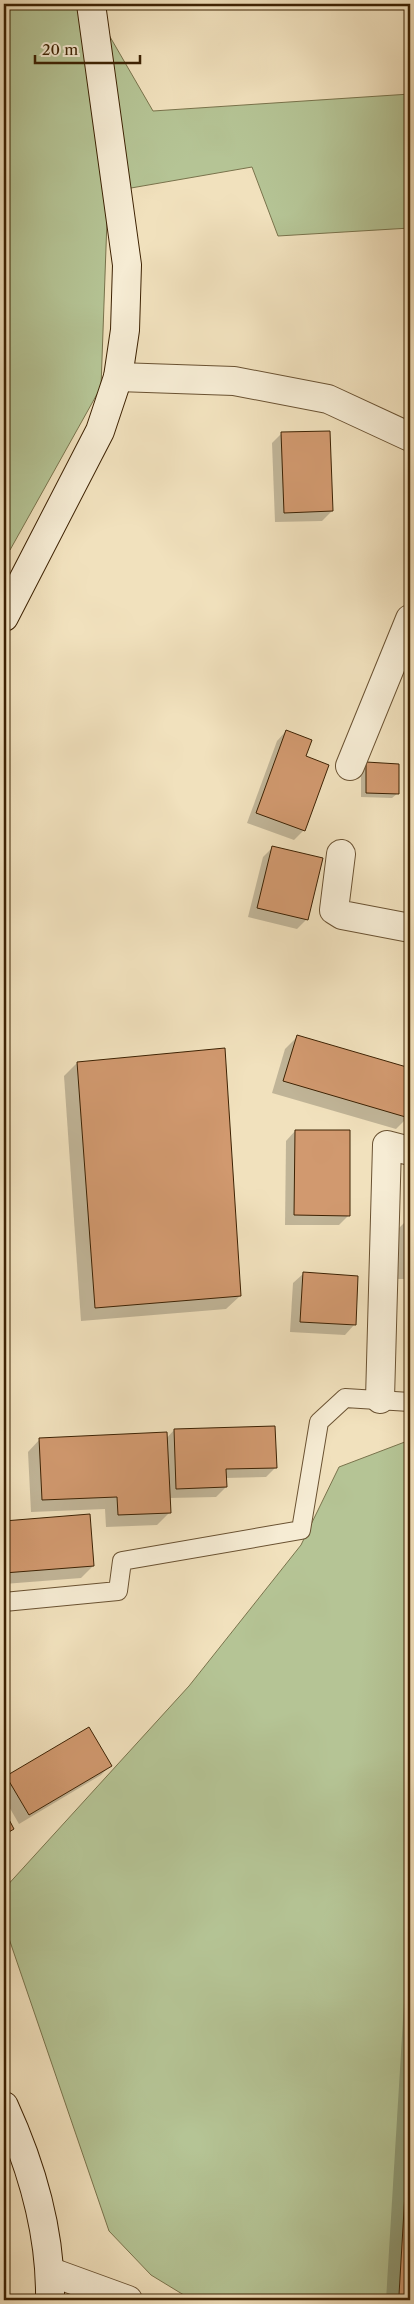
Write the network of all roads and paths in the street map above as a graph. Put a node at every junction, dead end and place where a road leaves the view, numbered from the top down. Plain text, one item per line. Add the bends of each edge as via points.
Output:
1 (91, 4) edge
2 (118, 378) junction
3 (410, 437) edge
4 (4, 617) edge
5 (410, 618) edge
6 (350, 766) dead end
7 (341, 854) dead end
8 (410, 928) edge
9 (410, 1151) edge
10 (380, 1399) junction
11 (410, 1402) edge
12 (4, 1602) edge
13 (4, 2106) edge
14 (10, 2134) edge
15 (50, 2272) junction
16 (50, 2300) edge
17 (128, 2300) edge

1 - 2 street via 127,265 125,330
2 - 3 street via 234,381 328,399
2 - 4 street via 100,431
5 - 6 street
7 - 8 street via 334,910 342,915
9 - 10 street via 387,1145
10 - 11 lane
10 - 12 lane via 345,1398 319,1422 301,1530 122,1561 118,1591
13 - 14 street
14 - 15 street via 25,2153 41,2211
15 - 16 street
15 - 17 street

